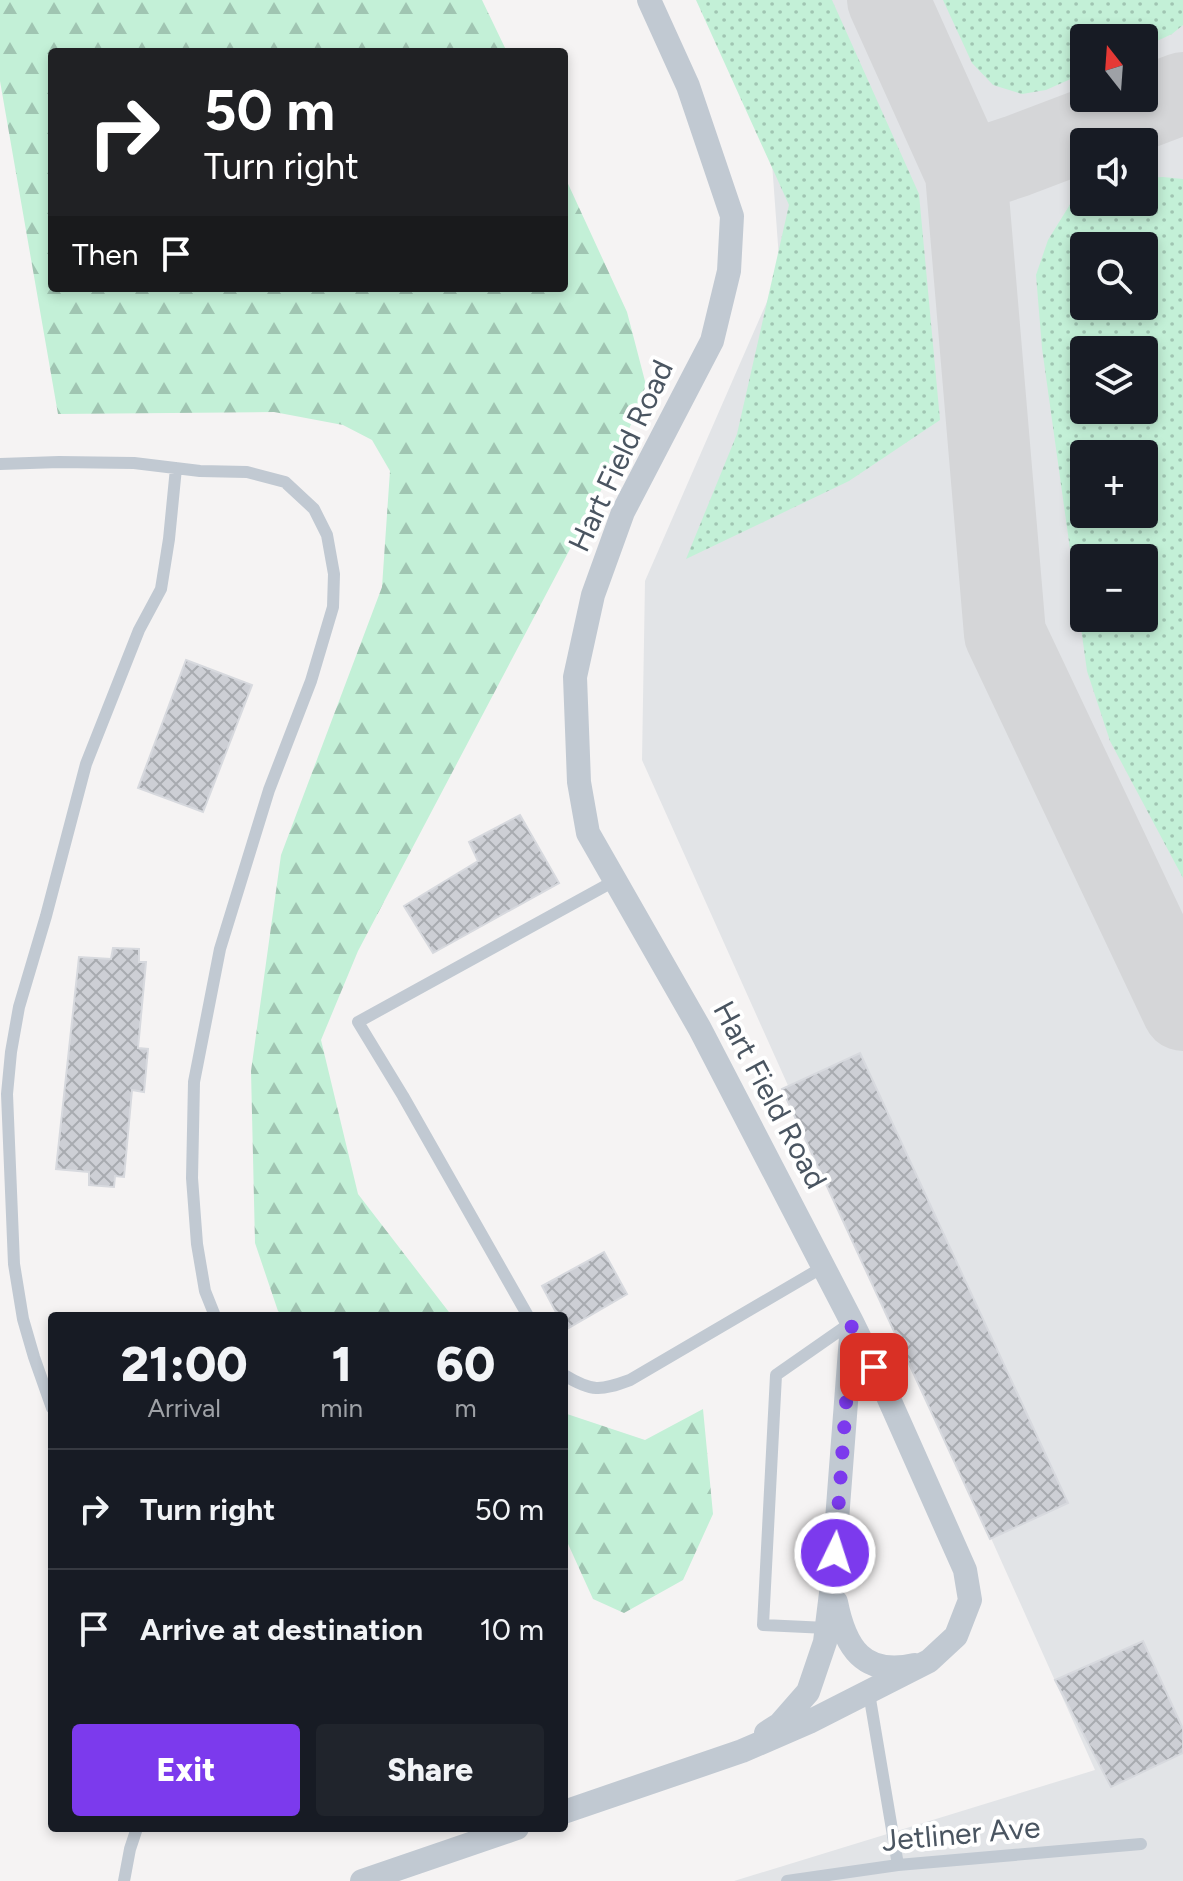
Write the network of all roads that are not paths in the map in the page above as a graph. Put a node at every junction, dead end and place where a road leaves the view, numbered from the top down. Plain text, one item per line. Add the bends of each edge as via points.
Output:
1 (649, 0) edge
2 (0, 464) edge
3 (176, 468) junction
4 (616, 880) junction
5 (823, 1267) junction
6 (213, 1312) edge
7 (526, 1312) edge
8 (852, 1322) junction
9 (568, 1378) edge
10 (48, 1397) edge
11 (832, 1585) junction
12 (827, 1628) junction
13 (929, 1661) junction
14 (869, 1693) junction
15 (742, 1751) junction
16 (568, 1811) edge
17 (136, 1832) edge
18 (493, 1832) edge
19 (1141, 1844) dead end
20 (898, 1865) junction
21 (124, 1881) edge
22 (362, 1881) edge
23 (787, 1881) edge

1 - 4 street, Hart Field Road via 688,86 732,216 729,271 712,341 623,512 593,595 575,677 579,782 588,833
2 - 3 lane via 134,463
3 - 6 lane via 247,472 285,482 314,509 327,535 334,574 333,607 311,681 269,790 220,949 194,1082 197,1244
3 - 10 lane via 161,589 139,630 86,764 11,1052 7,1094 14,1264 23,1319
4 - 5 street, Hart Field Road
4 - 7 lane via 358,1022
5 - 8 street, Hart Field Road
5 - 9 lane via 630,1380 610,1388 584,1388
8 - 11 street
8 - 12 lane via 776,1375 763,1625
8 - 13 street, Hart Field Road via 965,1570 970,1600 961,1624 956,1636
11 - 12 street
11 - 13 street via 840,1623 861,1659 890,1667
12 - 15 street via 808,1692 780,1724
13 - 14 street, Hart Field Road
14 - 15 street, Hart Field Road
14 - 20 lane
15 - 16 street
17 - 21 lane
18 - 22 street
19 - 20 lane, Jetliner Ave
20 - 23 lane, Jetliner Ave

